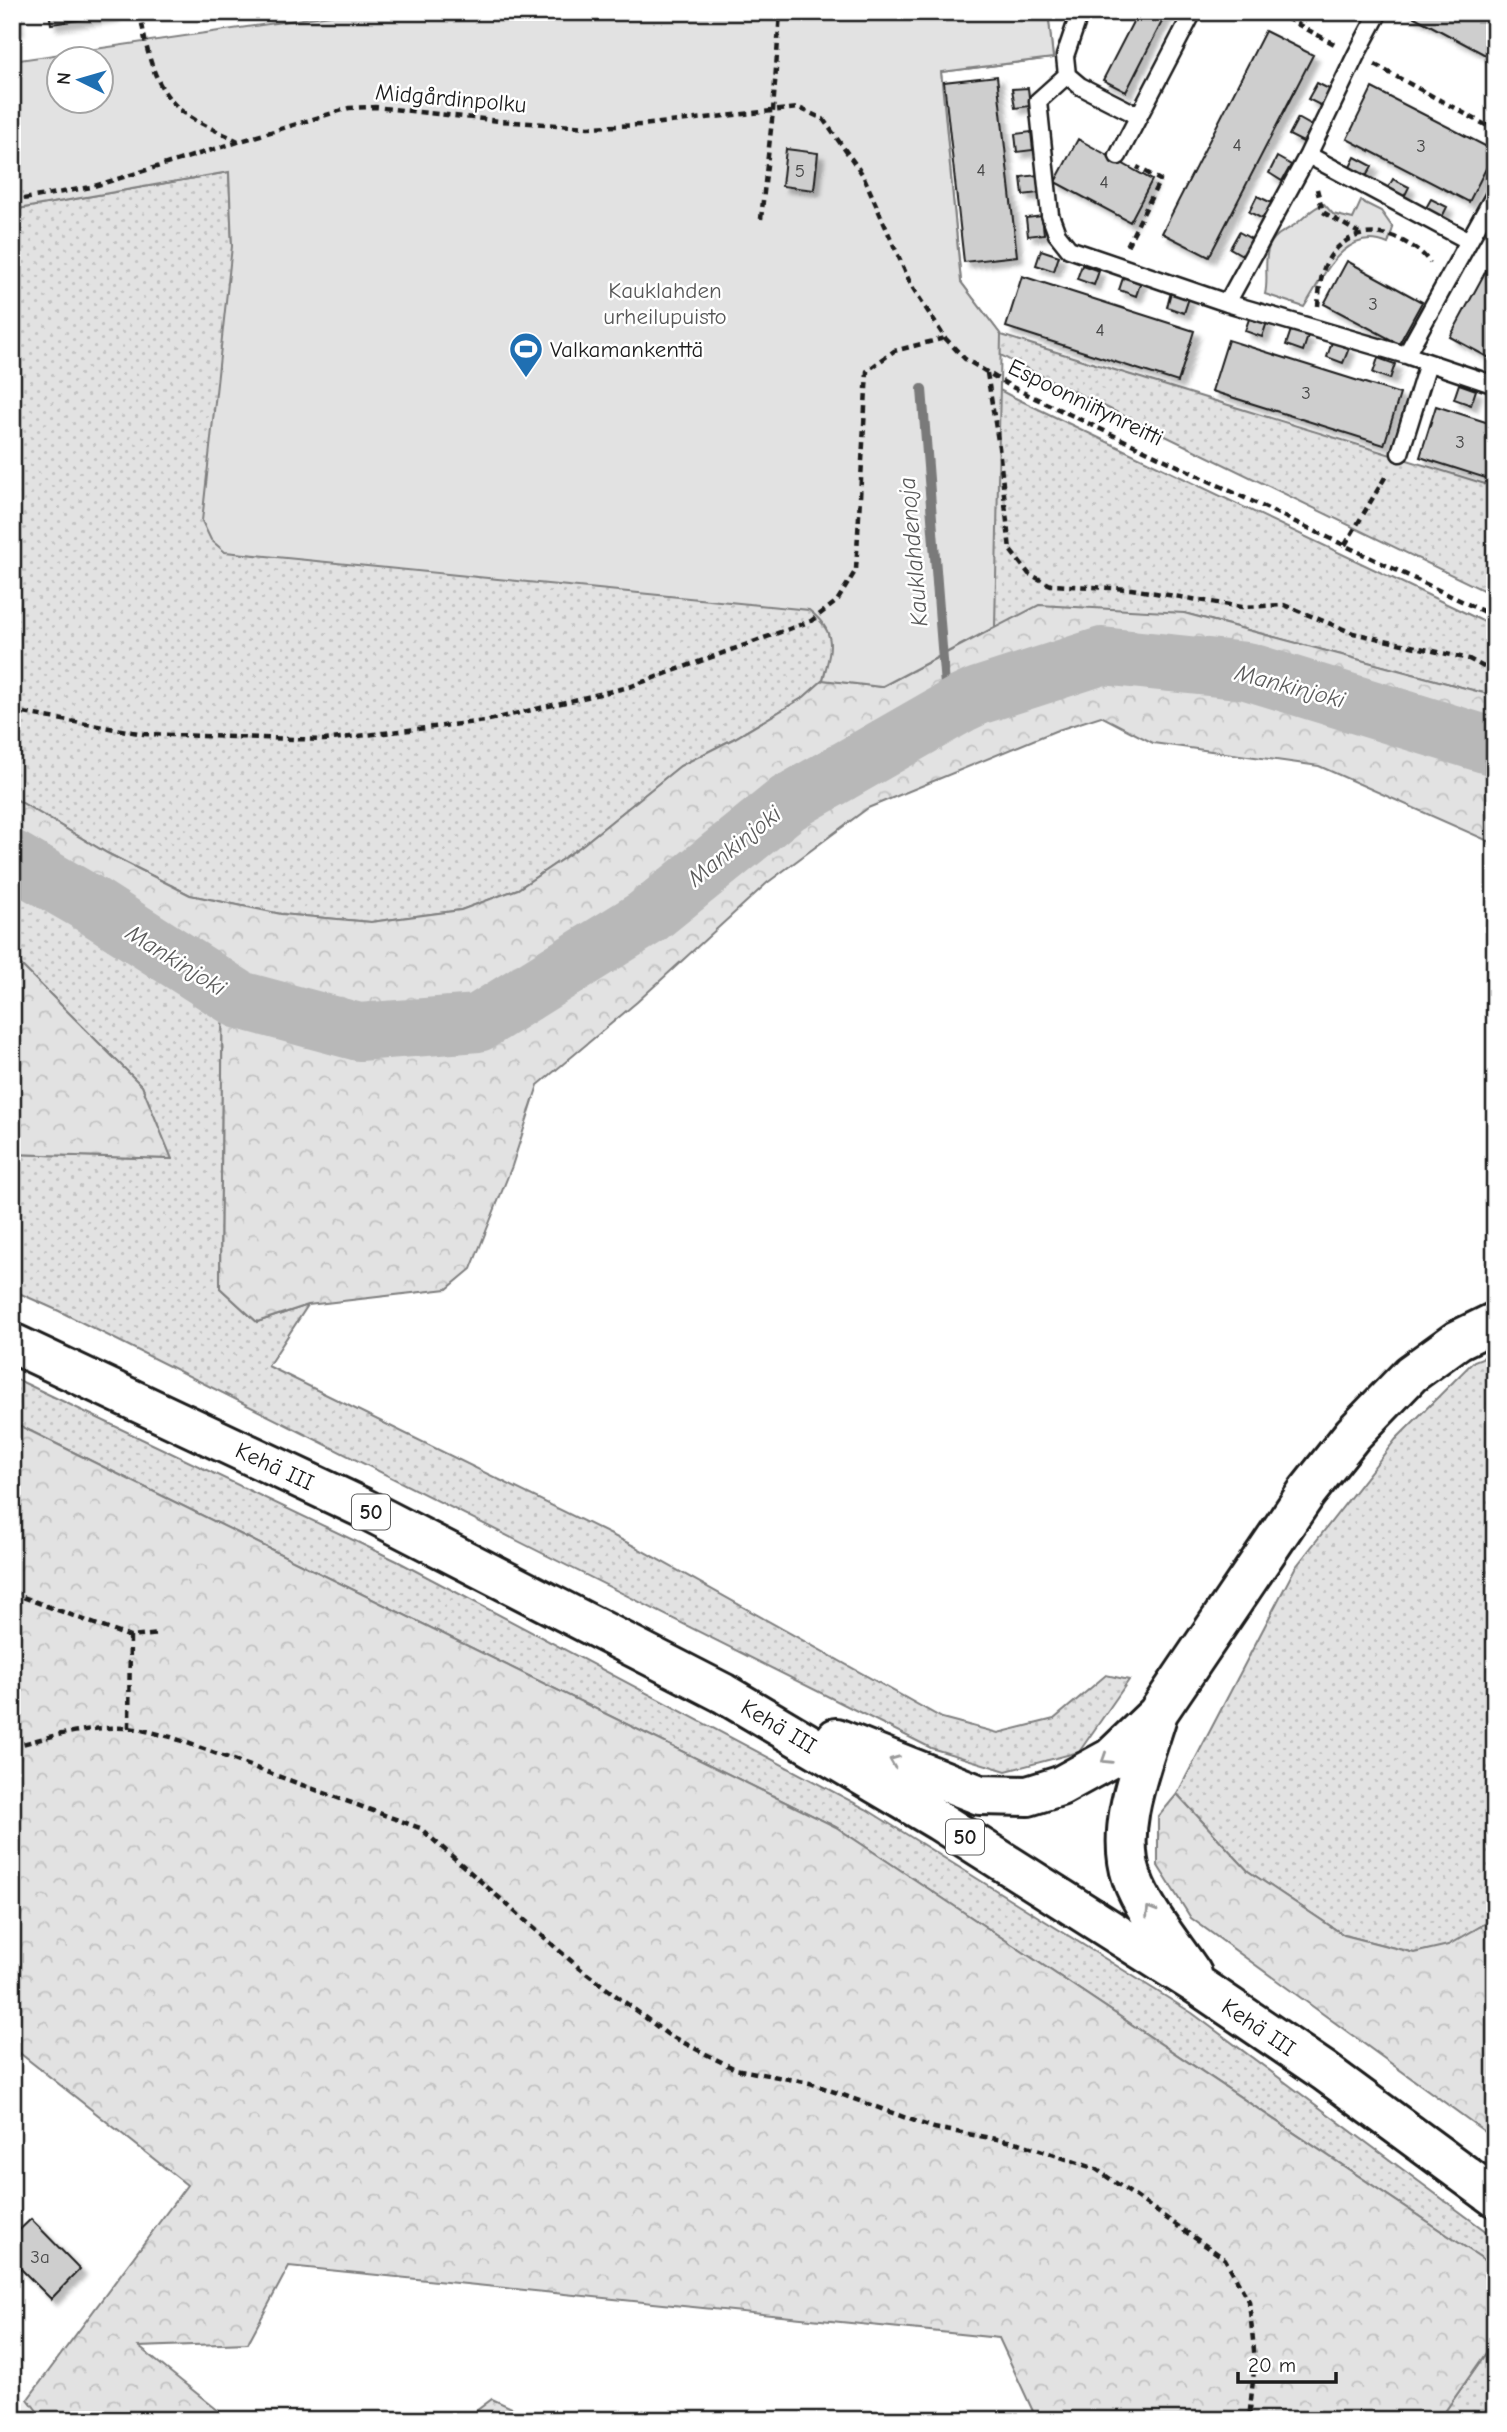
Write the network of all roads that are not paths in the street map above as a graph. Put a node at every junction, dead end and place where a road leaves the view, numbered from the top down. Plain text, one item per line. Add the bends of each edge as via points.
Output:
1 (1080, 12) edge
2 (1194, 12) edge
3 (1379, 12) edge
4 (1067, 75) junction
5 (1139, 116) junction
6 (1308, 155) junction
7 (1118, 156) road end
8 (1495, 194) edge
9 (1469, 241) junction
10 (1227, 303) junction
11 (1406, 355) junction
12 (1428, 363) junction
13 (1495, 385) edge
14 (1400, 453) road end
15 (1495, 1322) edge
16 (12, 1343) edge
17 (723, 1693) junction
18 (1157, 1714) junction
19 (1202, 1988) junction
20 (1495, 2197) edge

1 - 4 lane via 1065,57
2 - 5 lane
3 - 6 lane
4 - 5 lane
4 - 10 lane via 1038,101 1050,215 1058,234 1069,249
5 - 7 lane
6 - 9 lane
6 - 10 lane
8 - 9 lane
9 - 11 lane
10 - 11 lane
11 - 12 lane
12 - 13 lane
12 - 14 lane
15 - 18 highway via 1458,1340 1412,1374 1353,1434 1307,1492
16 - 17 highway, Kehä III / 50 via 363,1508
18 -> 17 highway via 1111,1758 1060,1786 1028,1796 980,1795
17 - 19 highway, Kehä III / 50 via 939,1821
19 -> 18 highway via 1132,1879 1126,1843 1131,1802
19 - 20 highway, Kehä III / 50 via 1324,2070

